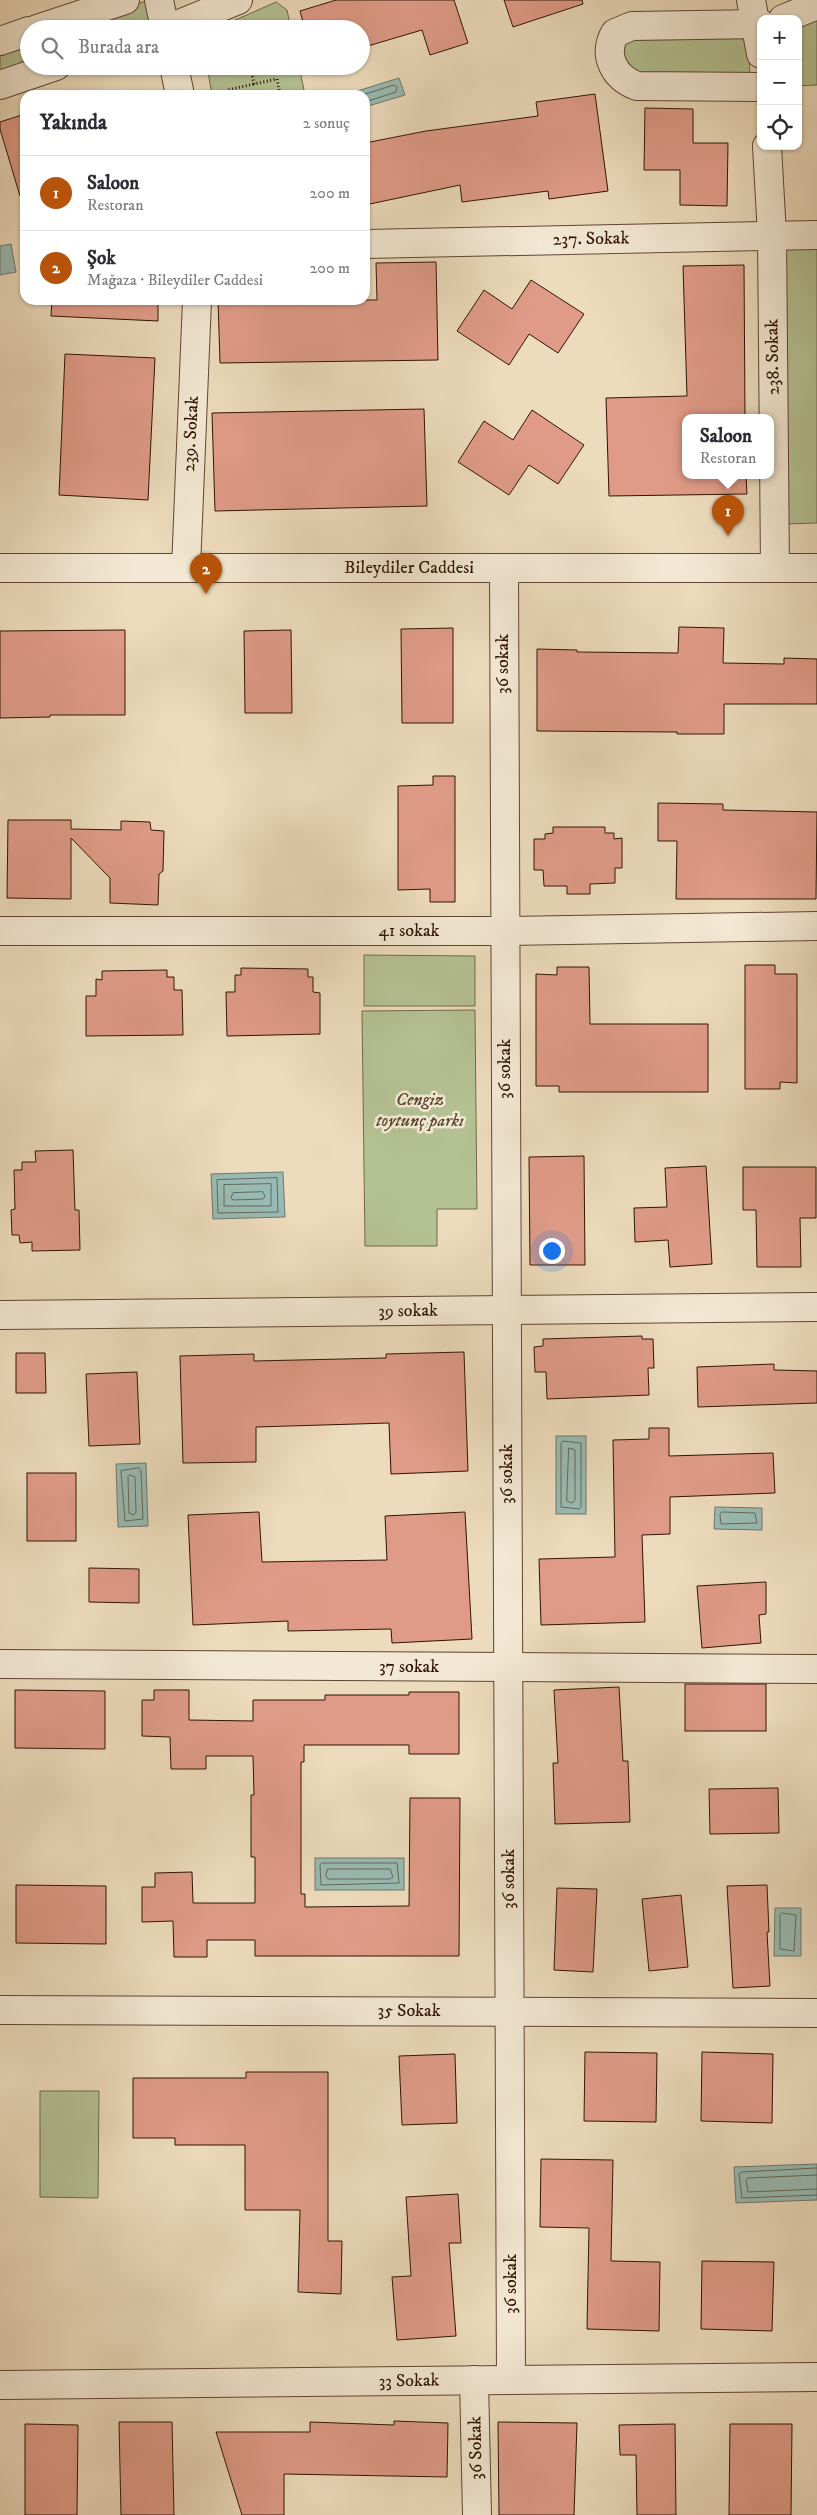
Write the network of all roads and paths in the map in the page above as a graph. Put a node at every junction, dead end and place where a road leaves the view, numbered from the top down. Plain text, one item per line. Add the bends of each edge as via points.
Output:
1 (125, 0) edge
2 (159, 0) edge
3 (238, 0) edge
4 (817, 5) edge
5 (793, 15) edge
6 (756, 16) edge
7 (64, 20) edge
8 (164, 20) edge
9 (188, 20) edge
10 (20, 34) edge
11 (0, 41) edge
12 (29, 75) edge
13 (176, 75) edge
14 (252, 75) edge
15 (254, 84) junction
16 (0, 85) edge
17 (757, 87) edge
18 (179, 90) edge
19 (228, 90) edge
20 (279, 90) edge
21 (767, 150) edge
22 (772, 235) junction
23 (817, 236) edge
24 (370, 244) edge
25 (197, 305) edge
26 (774, 414) edge
27 (774, 457) edge
28 (0, 568) edge
29 (186, 568) junction
30 (504, 568) junction
31 (775, 568) junction
32 (817, 568) edge
33 (817, 926) edge
34 (0, 931) edge
35 (504, 931) junction
36 (817, 1307) edge
37 (506, 1310) junction
38 (0, 1315) edge
39 (0, 1664) edge
40 (508, 1667) junction
41 (817, 1669) edge
42 (0, 2010) edge
43 (510, 2011) junction
44 (817, 2012) edge
45 (817, 2377) edge
46 (474, 2380) junction
47 (511, 2380) junction
48 (0, 2385) edge
49 (477, 2515) edge

1 - 7 street
2 - 8 street
3 - 9 street
4 - 5 street
6 - 17 street via 632,26 615,34 610,51 616,72 623,81 637,86
10 - 11 street
12 - 16 street
13 - 18 street
14 - 15 path
15 - 19 path
15 - 20 path via 277,80
21 - 22 street, 238. Sokak
22 - 23 street, 237. Sokak
22 - 24 street, 237. Sokak
22 - 26 street, 238. Sokak
25 - 29 street, 239. Sokak
27 - 31 street, 238. Sokak
28 - 29 street, Bileydiler Caddesi
29 - 30 street, Bileydiler Caddesi
30 - 31 street, Bileydiler Caddesi
30 - 35 street, 36 sokak
31 - 32 street, Bileydiler Caddesi
33 - 35 street, 41 sokak
34 - 35 street, 41 sokak
35 - 37 street, 36 sokak
36 - 37 street, 39 sokak
37 - 38 street, 39 sokak
37 - 40 street, 36 sokak
39 - 40 street, 37 sokak
40 - 41 street, 37 sokak
40 - 43 street, 36 sokak
42 - 43 street, 35 Sokak
43 - 44 street, 35 Sokak
43 - 47 street, 36 sokak
45 - 47 street, 33 Sokak
46 - 47 street, 33 Sokak
46 - 48 street, 33 Sokak
46 - 49 street, 36 Sokak

